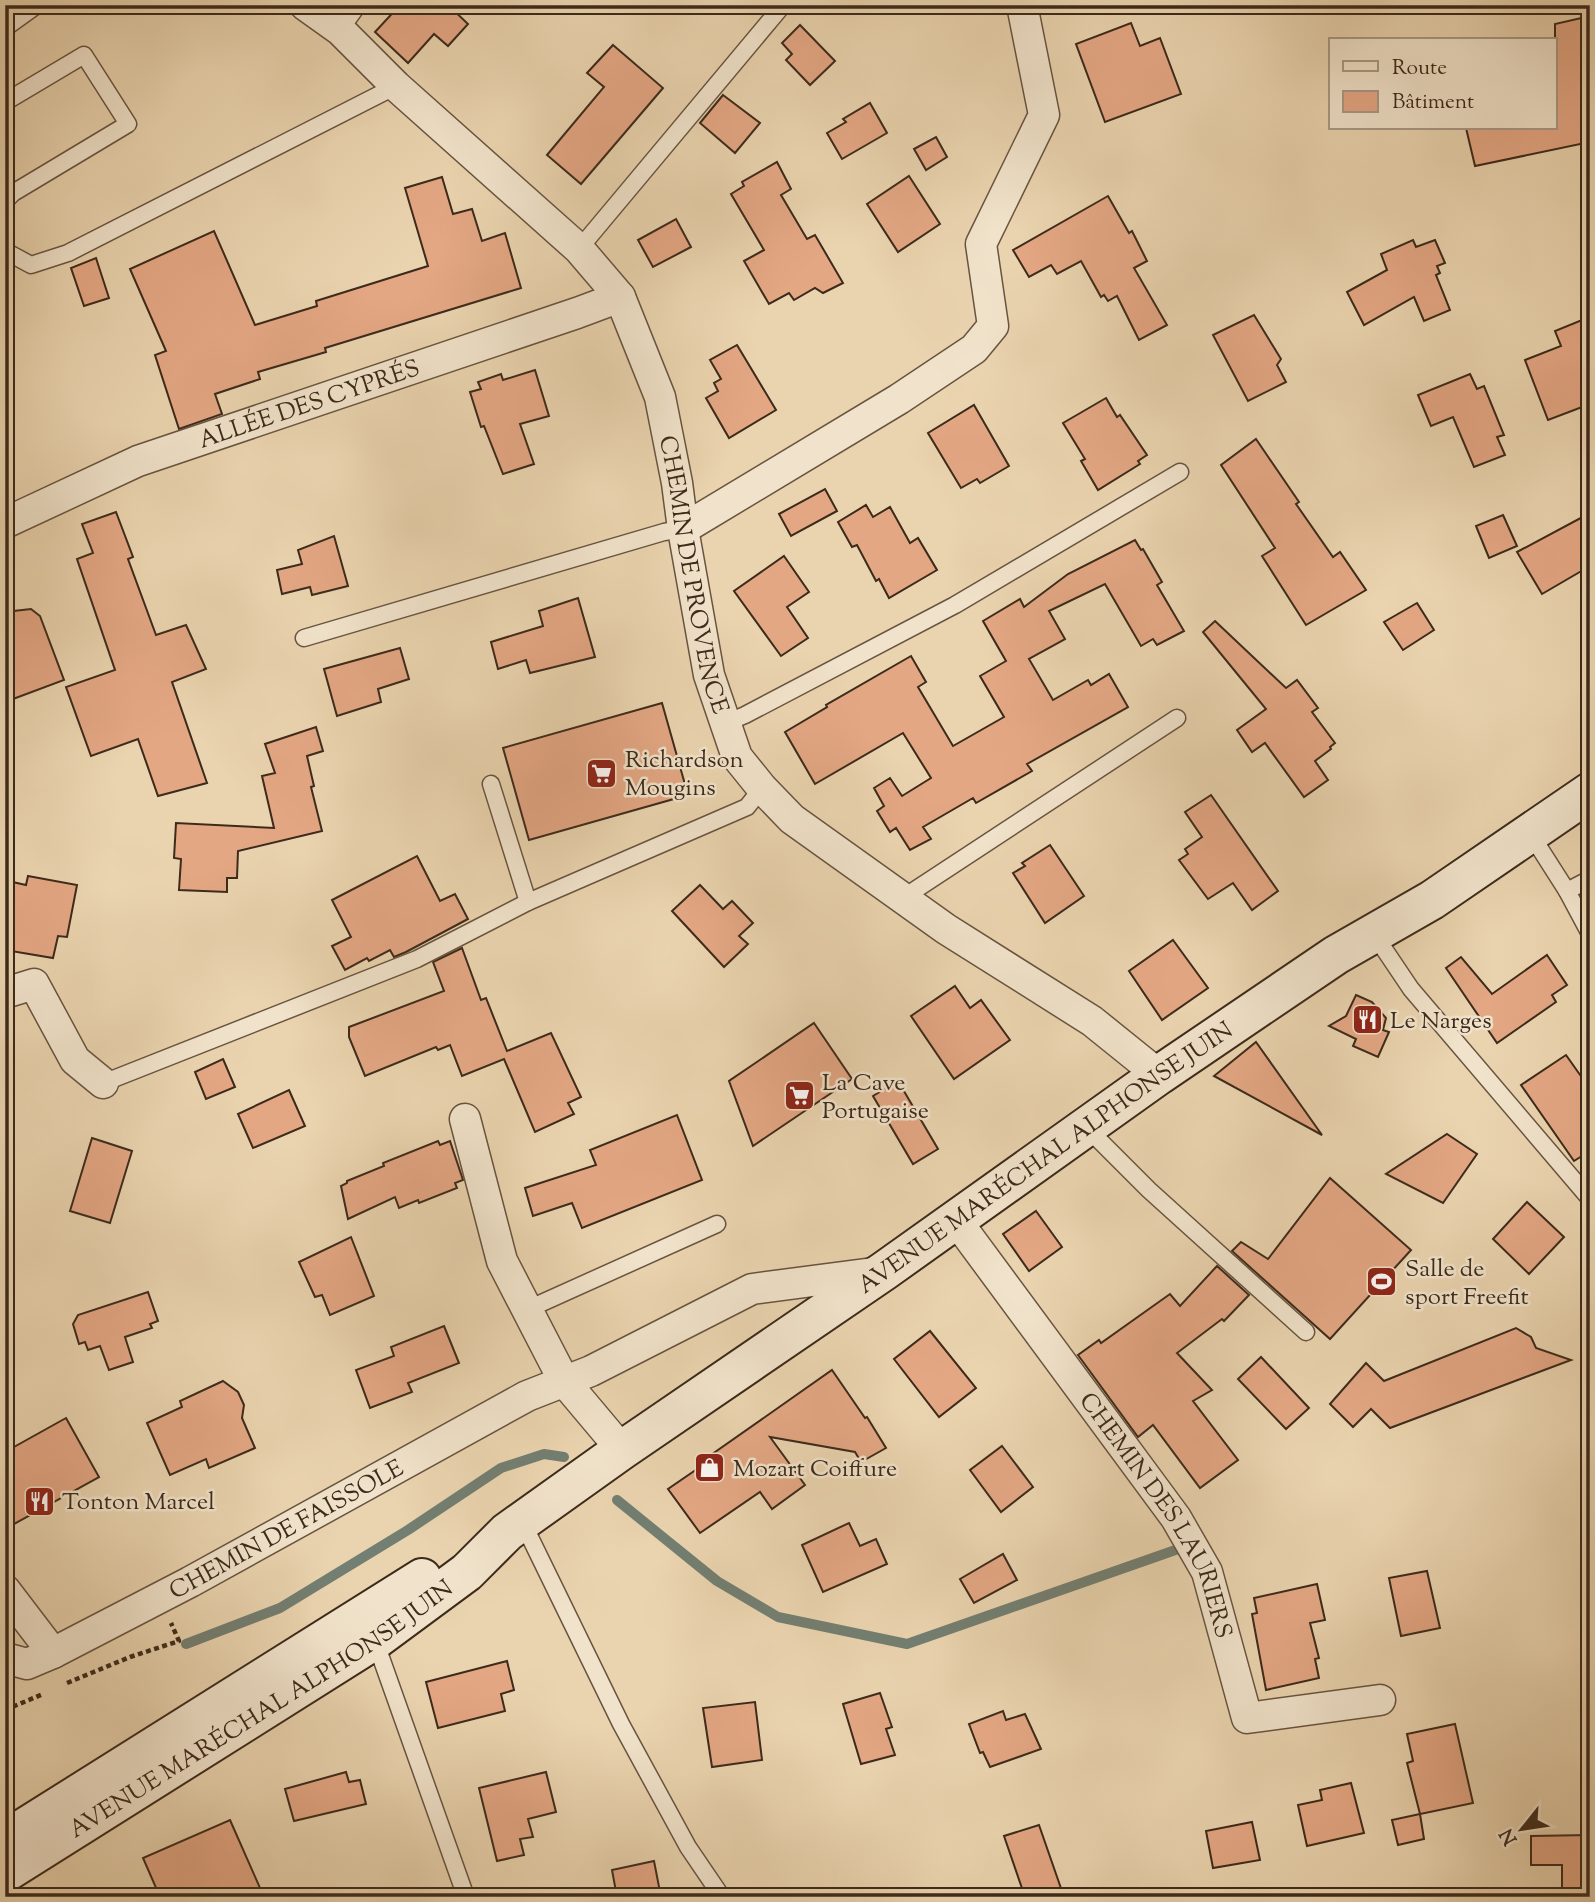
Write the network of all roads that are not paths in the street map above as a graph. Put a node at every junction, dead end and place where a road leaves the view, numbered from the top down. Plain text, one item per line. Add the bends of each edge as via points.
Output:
1 (37, 5) edge
2 (305, 5) edge
3 (358, 5) edge
4 (783, 5) edge
5 (1022, 5) edge
6 (5, 29) edge
7 (340, 30) junction
8 (396, 86) junction
9 (5, 102) edge
10 (5, 201) edge
11 (5, 249) edge
12 (579, 249) junction
13 (620, 297) junction
14 (1180, 472) dead end
15 (5, 523) edge
16 (682, 529) junction
17 (303, 638) dead end
18 (1177, 718) dead end
19 (726, 723) junction
20 (491, 784) dead end
21 (762, 788) junction
22 (1590, 792) edge
23 (1530, 833) junction
24 (1590, 879) edge
25 (1567, 891) junction
26 (908, 901) junction
27 (528, 902) junction
28 (1374, 934) junction
29 (1590, 934) edge
30 (5, 993) edge
31 (1159, 1075) junction
32 (103, 1083) joint
33 (466, 1119) dead end
34 (1086, 1127) junction
35 (1590, 1199) edge
36 (956, 1220) junction
37 (717, 1224) dead end
38 (884, 1271) junction
39 (526, 1310) junction
40 (1306, 1332) dead end
41 (564, 1381) junction
42 (622, 1450) junction
43 (515, 1527) junction
44 (5, 1590) edge
45 (368, 1628) junction
46 (53, 1653) junction
47 (5, 1658) edge
48 (1380, 1700) dead end
49 (6, 1864) edge
50 (466, 1897) edge
51 (722, 1897) edge

1 - 6 lane
2 - 7 street, CHEMIN DE PROVENCE
3 - 7 lane
4 - 12 lane
5 - 16 street via 1044,115 981,244 993,326 974,349 900,399
7 - 8 street, CHEMIN DE PROVENCE
8 - 11 lane via 68,253 32,265
8 - 12 street, CHEMIN DE PROVENCE
9 - 10 lane via 84,55 128,124
12 - 13 street, CHEMIN DE PROVENCE
13 - 15 street, ALLÉE DES CYPRÉS via 138,461
13 - 16 street, CHEMIN DE PROVENCE via 660,397
14 - 19 lane via 955,605
16 - 17 lane
16 - 19 street, CHEMIN DE PROVENCE via 709,675
18 - 26 lane via 915,890
19 - 21 street, CHEMIN DE PROVENCE via 737,757
20 - 27 lane
21 - 26 street, CHEMIN DE PROVENCE via 792,819
21 - 27 lane via 747,807
22 - 23 main road, AVENUE MARÉCHAL ALPHONSE JUIN
23 - 25 lane
23 - 28 main road, AVENUE MARÉCHAL ALPHONSE JUIN via 1432,901
24 - 25 lane
25 - 29 lane
26 - 31 street, CHEMIN DE PROVENCE via 1092,1021
27 - 32 lane via 418,960
28 - 31 main road, AVENUE MARÉCHAL ALPHONSE JUIN
28 - 35 lane via 1411,989
30 - 32 street via 34,984 75,1060
31 - 34 main road, AVENUE MARÉCHAL ALPHONSE JUIN
33 - 39 street via 502,1261
34 - 36 main road, AVENUE MARÉCHAL ALPHONSE JUIN
34 - 40 lane
36 - 38 main road, AVENUE MARÉCHAL ALPHONSE JUIN
36 - 48 street, CHEMIN DES LAURIERS via 1176,1518 1207,1572 1247,1718
37 - 39 lane
38 - 41 street, CHEMIN DE FAISSOLE via 752,1289
38 - 42 main road, AVENUE MARÉCHAL ALPHONSE JUIN
39 - 41 street
41 - 42 street
41 - 46 street, CHEMIN DE FAISSOLE via 527,1396
42 - 43 main road, AVENUE MARÉCHAL ALPHONSE JUIN
43 - 45 main road, AVENUE MARÉCHAL ALPHONSE JUIN via 453,1560
43 - 51 lane via 688,1847
44 - 46 street
45 - 49 main road, AVENUE MARÉCHAL ALPHONSE JUIN
45 - 50 lane
46 - 47 street, CHEMIN DE FAISSOLE via 27,1664

